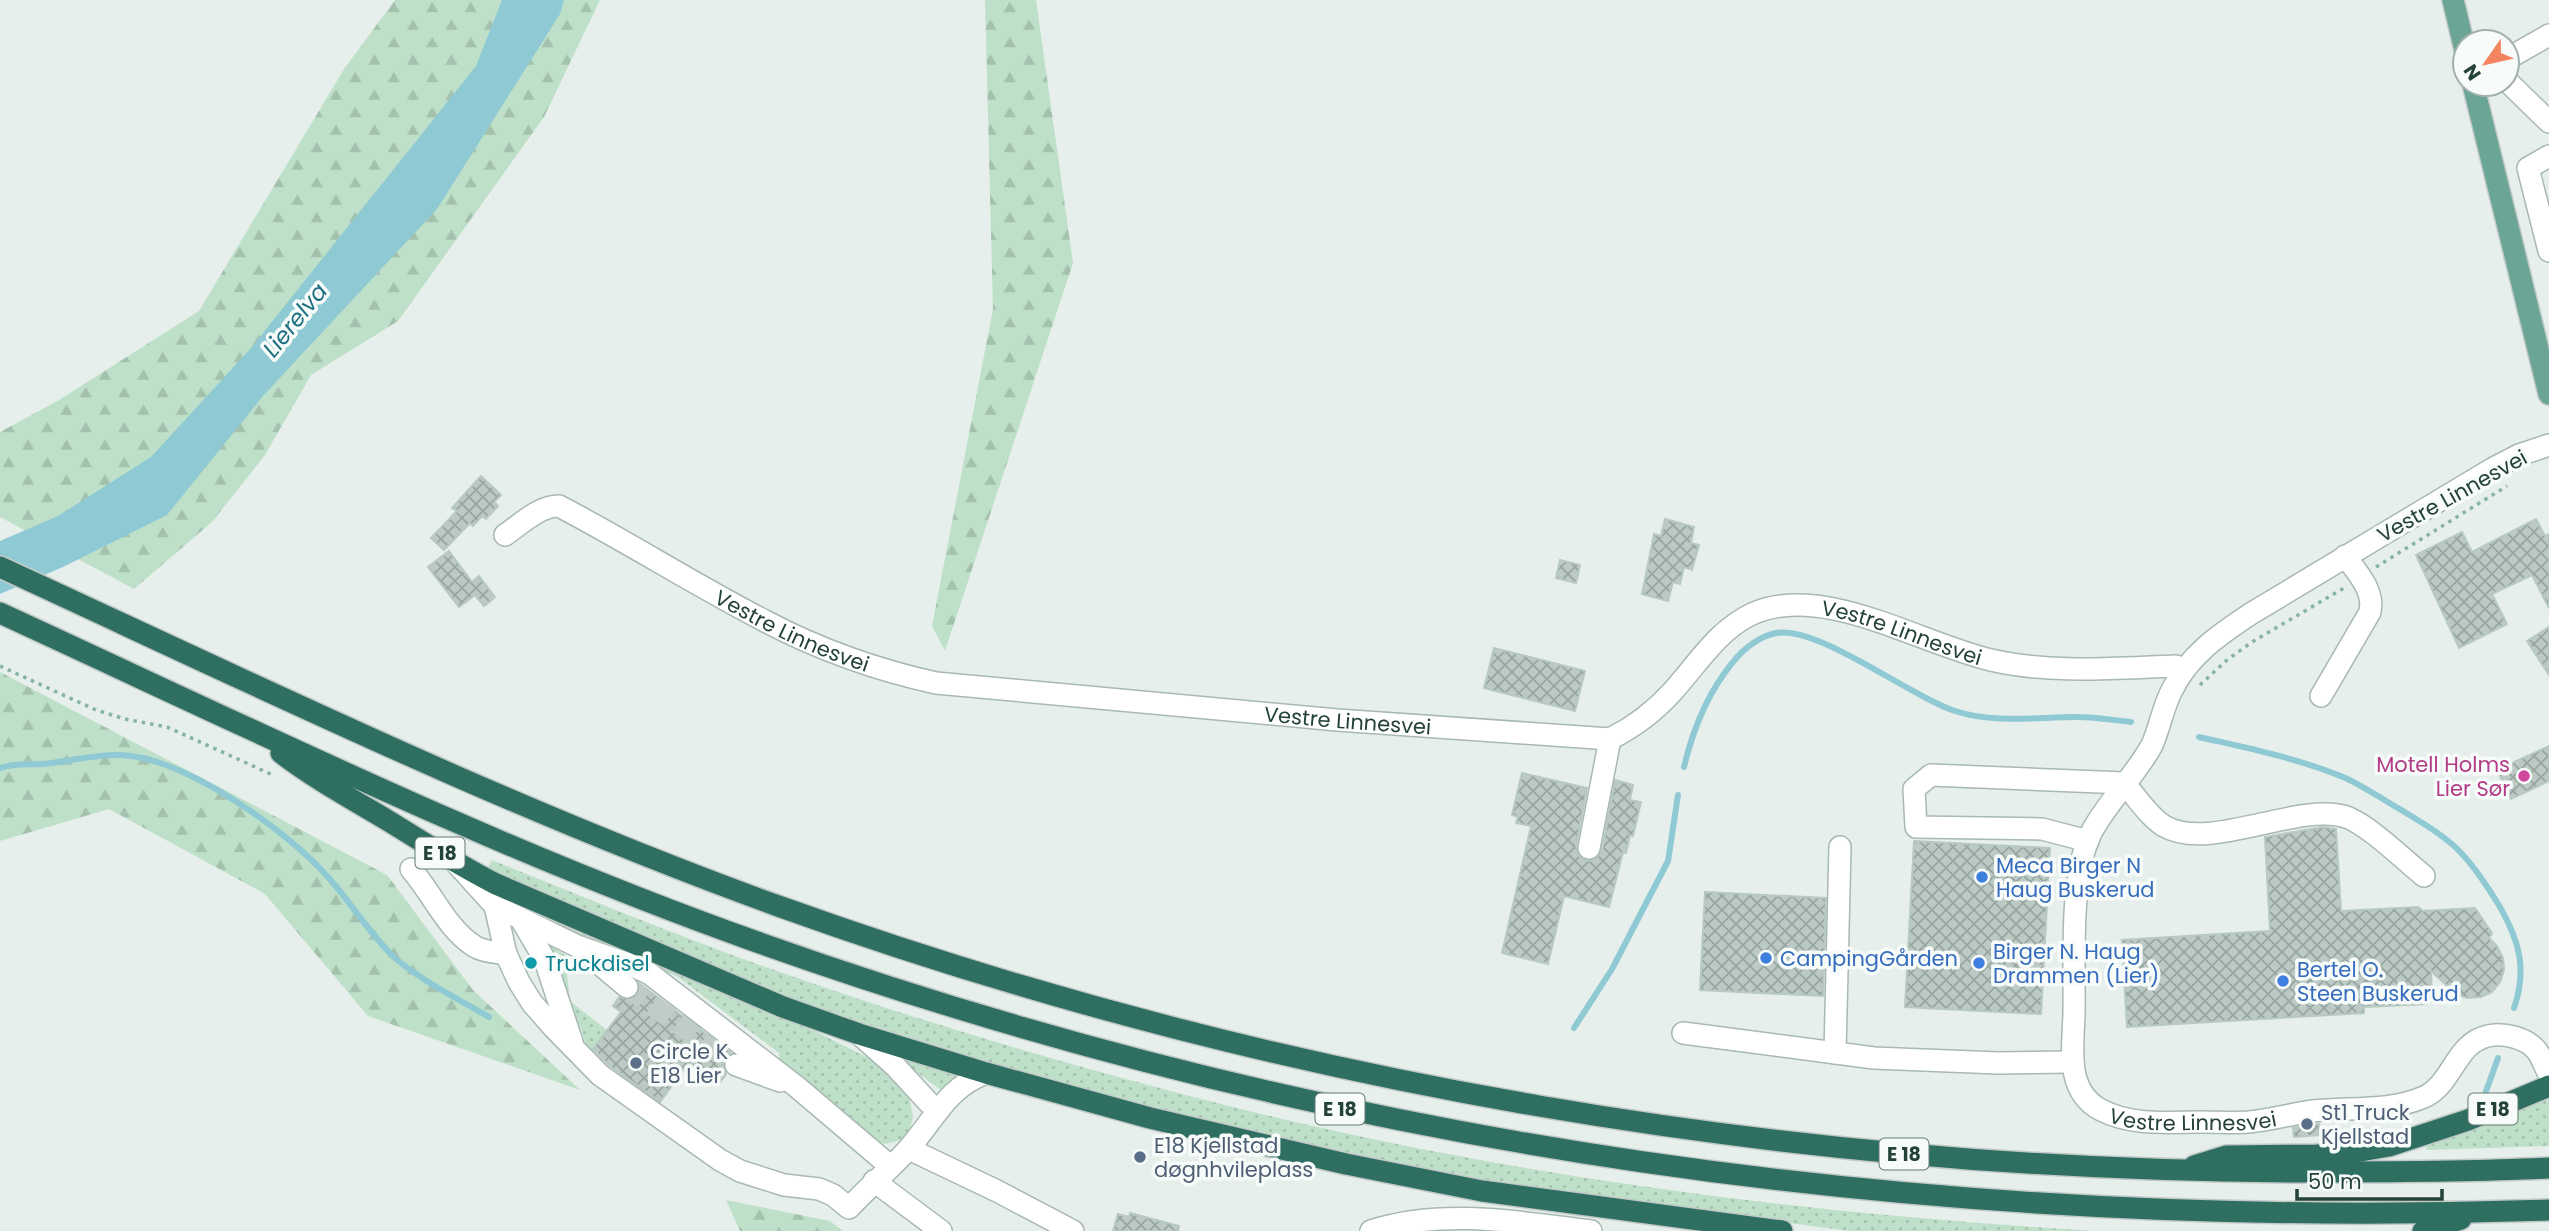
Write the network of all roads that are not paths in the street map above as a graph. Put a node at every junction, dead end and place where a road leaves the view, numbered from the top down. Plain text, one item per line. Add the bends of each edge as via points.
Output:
1 (2453, 0) edge
2 (2460, 28) edge
3 (2549, 35) edge
4 (2521, 51) edge
5 (2521, 95) edge
6 (2476, 98) edge
7 (2549, 122) edge
8 (2549, 156) edge
9 (2549, 251) edge
10 (2549, 394) edge
11 (2549, 445) edge
12 (505, 536) dead end
13 (2345, 556) junction
14 (0, 567) edge
15 (0, 614) edge
16 (2184, 669) junction
17 (2321, 696) dead end
18 (253, 730) junction
19 (1610, 738) junction
20 (2124, 783) junction
21 (2088, 841) junction
22 (1840, 847) dead end
23 (1589, 848) dead end
24 (457, 864) junction
25 (411, 869) dead end
26 (2424, 876) dead end
27 (495, 906) junction
28 (520, 919) junction
29 (577, 946) junction
30 (506, 954) junction
31 (626, 987) tunnel mouth
32 (1683, 1032) dead end
33 (859, 1034) junction
34 (575, 1051) junction
35 (1835, 1053) junction
36 (2073, 1062) junction
37 (736, 1065) tunnel mouth
38 (986, 1073) junction
39 (2549, 1074) edge
40 (2549, 1086) edge
41 (797, 1087) junction
42 (939, 1110) junction
43 (909, 1149) junction
44 (890, 1166) junction
45 (2549, 1168) edge
46 (2179, 1171) junction
47 (874, 1181) junction
48 (2549, 1210) edge
49 (2485, 1212) junction
50 (942, 1231) edge
51 (1073, 1231) edge
52 (1371, 1231) edge
53 (1591, 1231) edge
54 (1782, 1231) edge
55 (2423, 1231) edge

1 - 2 main road
3 - 4 street
5 - 7 street
6 - 10 main road
8 - 9 street via 2528,168
11 - 13 street, Vestre Linnesvei via 2492,469
12 - 19 street, Vestre Linnesvei via 541,510 559,506 766,622 861,662 936,683 1337,720
13 - 16 street, Vestre Linnesvei via 2223,632
13 - 17 street via 2372,602
14 - 46 highway, E 18 via 408,755 649,857 872,938 1147,1021 1410,1082 1630,1122 1979,1161
15 - 18 highway, E 18
16 - 19 street, Vestre Linnesvei via 2039,667 1992,661 1840,610 1788,605 1754,613 1732,625 1672,693 1644,718
16 - 20 street, Vestre Linnesvei via 2151,746
18 - 24 highway, E 18 via 312,777
18 - 49 highway, E 18 via 515,847 754,941 1036,1033 1321,1105 1587,1156 1883,1194 2130,1210
19 - 23 street
20 - 21 street, Vestre Linnesvei
20 - 21 street via 1931,775 1914,789 1916,827 2042,829
20 - 26 street via 2164,825 2184,833 2232,831 2317,816 2345,817
21 - 36 street, Vestre Linnesvei via 2078,880
22 - 35 street
24 - 27 street
24 - 33 highway, E 18 via 690,969
25 - 30 street via 463,936 483,950
27 - 28 street
27 - 30 street
28 - 29 street
28 - 34 street via 545,960
29 - 31 street
29 - 41 street via 650,974
30 - 34 street via 533,1003
32 - 35 street
33 - 38 highway, E 18
33 - 42 street
34 - 47 street via 623,1094 720,1160 762,1179 819,1189 849,1208
35 - 36 street via 1913,1060
36 - 39 street, Vestre Linnesvei via 2079,1089 2091,1104 2135,1121 2249,1122 2413,1101 2444,1081 2472,1043 2490,1035 2509,1035 2535,1048
37 - 41 street
38 - 42 street via 961,1085
38 - 54 highway, E 18 via 1150,1118 1370,1169 1510,1195
40 - 46 highway, E 18 via 2389,1146 2344,1154 2226,1156
41 - 44 street
42 - 43 street
43 - 44 street
43 - 51 street
44 - 47 street
45 - 46 highway, E 18
47 - 50 street
48 - 49 highway, E 18
49 - 55 highway, E 18
52 - 53 street via 1419,1221 1476,1219

